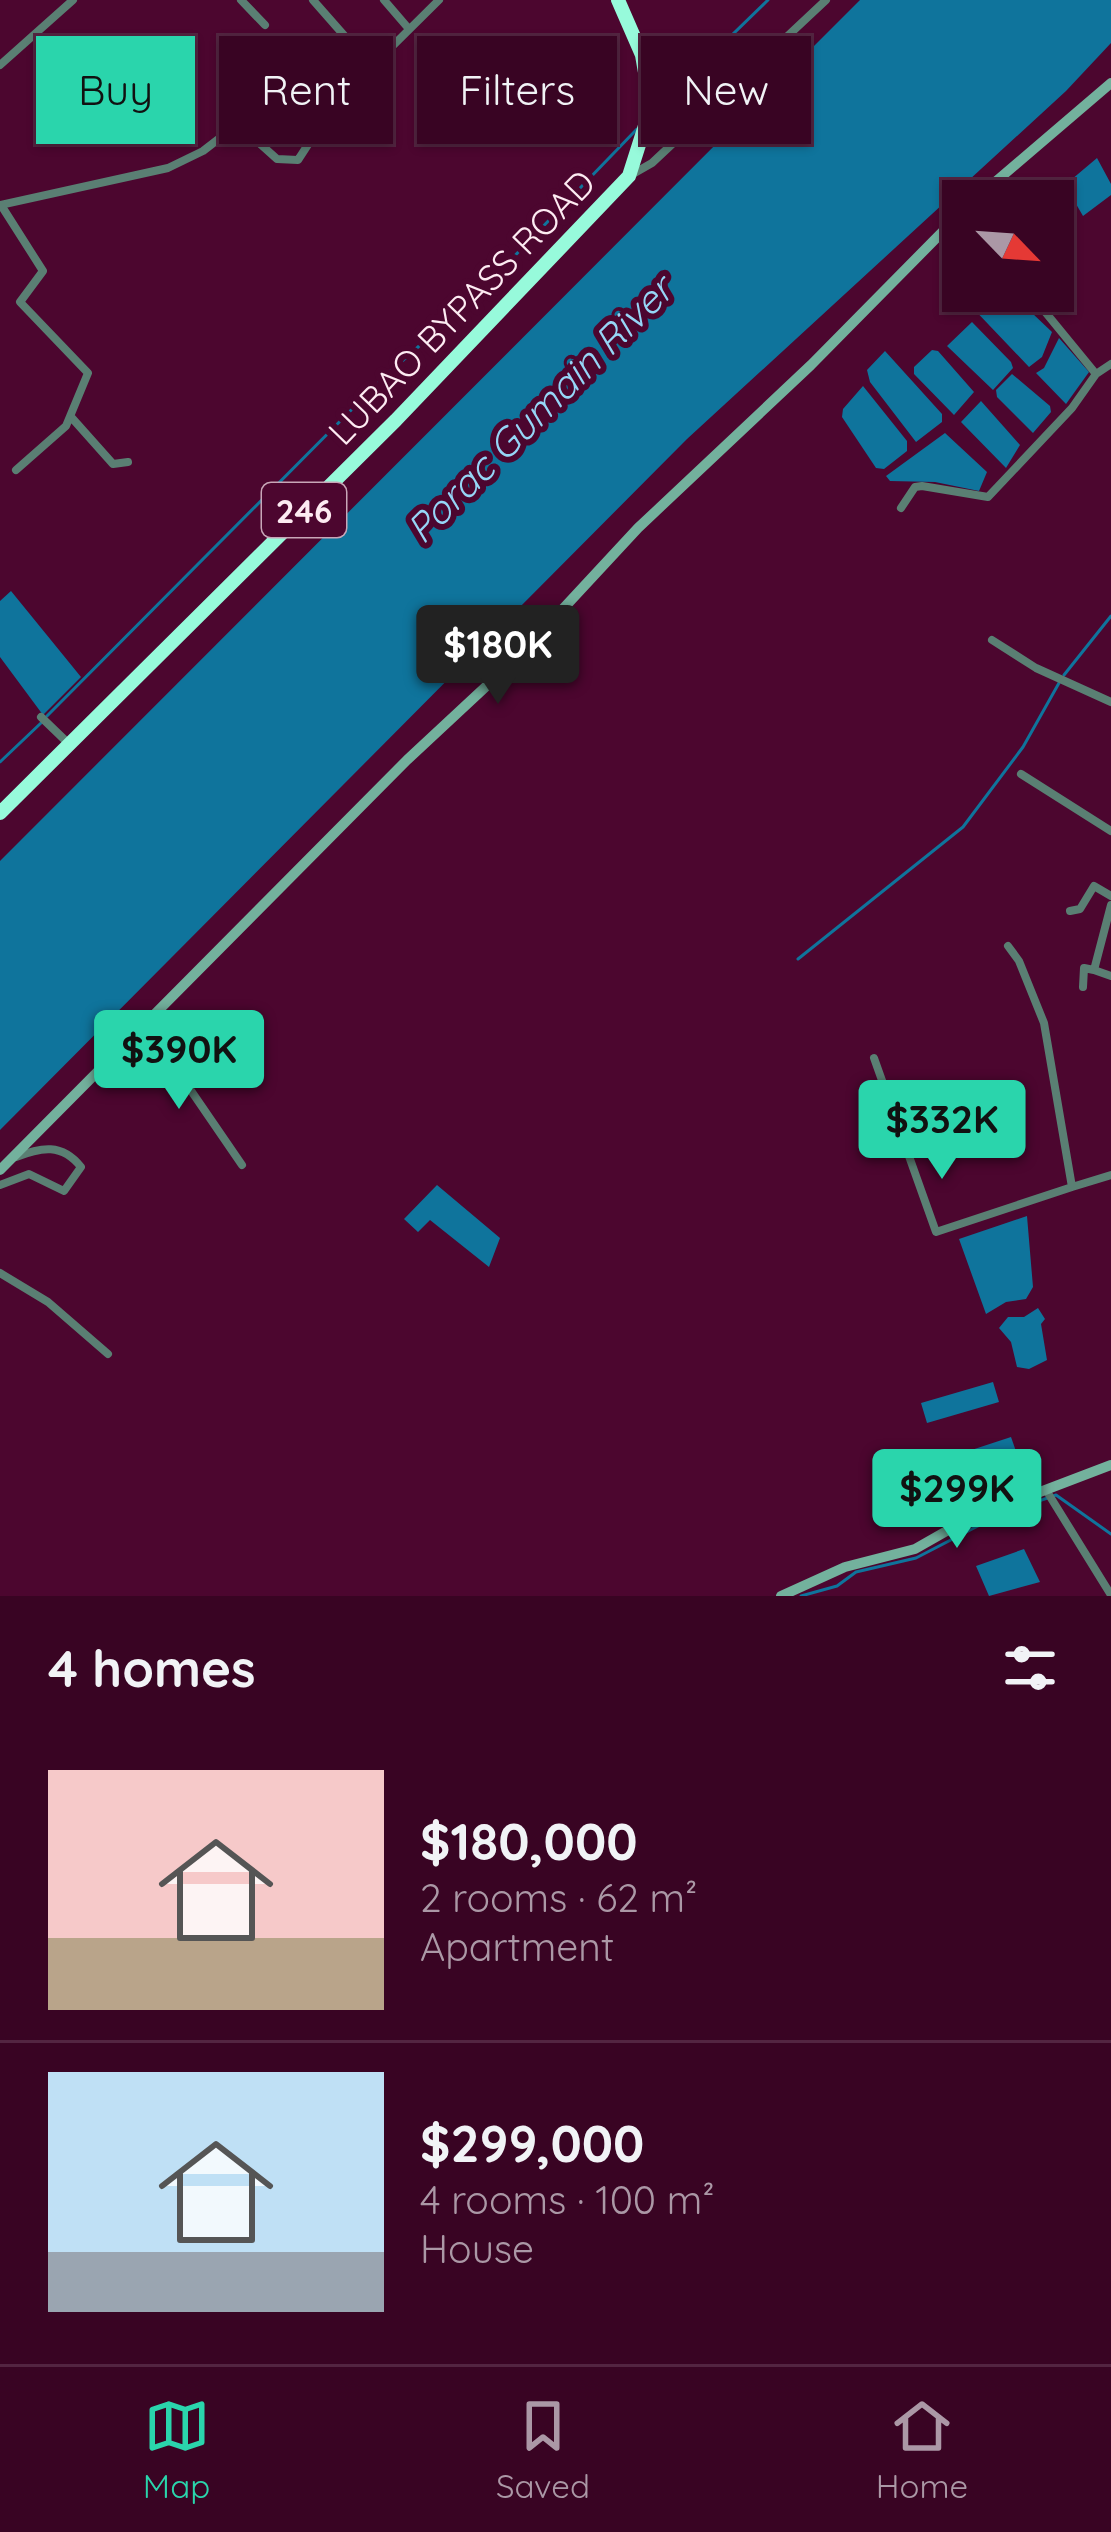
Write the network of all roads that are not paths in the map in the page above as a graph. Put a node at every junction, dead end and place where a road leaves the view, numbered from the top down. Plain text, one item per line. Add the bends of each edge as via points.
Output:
1 (73, 0) edge
2 (241, 0) edge
3 (313, 0) edge
4 (384, 0) edge
5 (439, 0) edge
6 (618, 0) edge
7 (826, 0) edge
8 (265, 26) dead end
9 (409, 29) junction
10 (345, 36) edge
11 (393, 45) edge
12 (0, 65) edge
13 (1111, 83) edge
14 (219, 139) edge
15 (260, 144) edge
16 (309, 144) edge
17 (629, 176) junction
18 (998, 180) edge
19 (0, 205) edge
20 (942, 232) edge
21 (1045, 312) edge
22 (1111, 364) edge
23 (1096, 374) junction
24 (72, 418) junction
25 (128, 462) dead end
26 (16, 470) dead end
27 (901, 508) dead end
28 (992, 640) dead end
29 (1111, 702) edge
30 (44, 719) dead end
31 (68, 743) junction
32 (1021, 774) dead end
33 (0, 813) edge
34 (1111, 831) edge
35 (1111, 901) edge
36 (1070, 911) dead end
37 (1008, 946) dead end
38 (1094, 970) junction
39 (1111, 976) edge
40 (1083, 987) dead end
41 (115, 1051) junction
42 (874, 1058) dead end
43 (12, 1158) junction
44 (242, 1166) dead end
45 (0, 1170) edge
46 (1111, 1175) edge
47 (0, 1185) edge
48 (1072, 1186) junction
49 (0, 1274) edge
50 (108, 1354) dead end
51 (1111, 1465) edge
52 (1046, 1490) junction
53 (1111, 1595) edge
54 (781, 1596) edge

1 - 12 street
2 - 8 street
3 - 10 street
4 - 9 street
5 - 9 street
6 - 17 highway, LUBAO BYPASS ROAD / 246 via 642,55 651,107
7 - 17 street
9 - 11 street
13 - 18 street
14 - 19 street via 168,168
15 - 16 street via 277,159 298,160
17 - 31 highway, LUBAO BYPASS ROAD / 246
19 - 24 street via 43,271 20,302 88,373
20 - 41 street
21 - 23 street
22 - 23 street
23 - 27 street via 988,496 922,486
24 - 25 street via 112,464
24 - 26 street
28 - 29 street
30 - 31 street
31 - 33 highway, LUBAO BYPASS ROAD / 246
32 - 34 street
35 - 36 street via 1094,886
35 - 38 street
37 - 48 street via 1045,1026
38 - 39 street
38 - 40 street via 1084,968
41 - 43 street
41 - 44 street via 137,1043 170,1060
42 - 48 street via 936,1232
43 - 45 street
43 - 47 street via 60,1150 81,1167 64,1191 29,1174
46 - 48 street
49 - 50 street via 49,1302
51 - 52 street
52 - 53 street
52 - 54 street via 915,1549 845,1567

